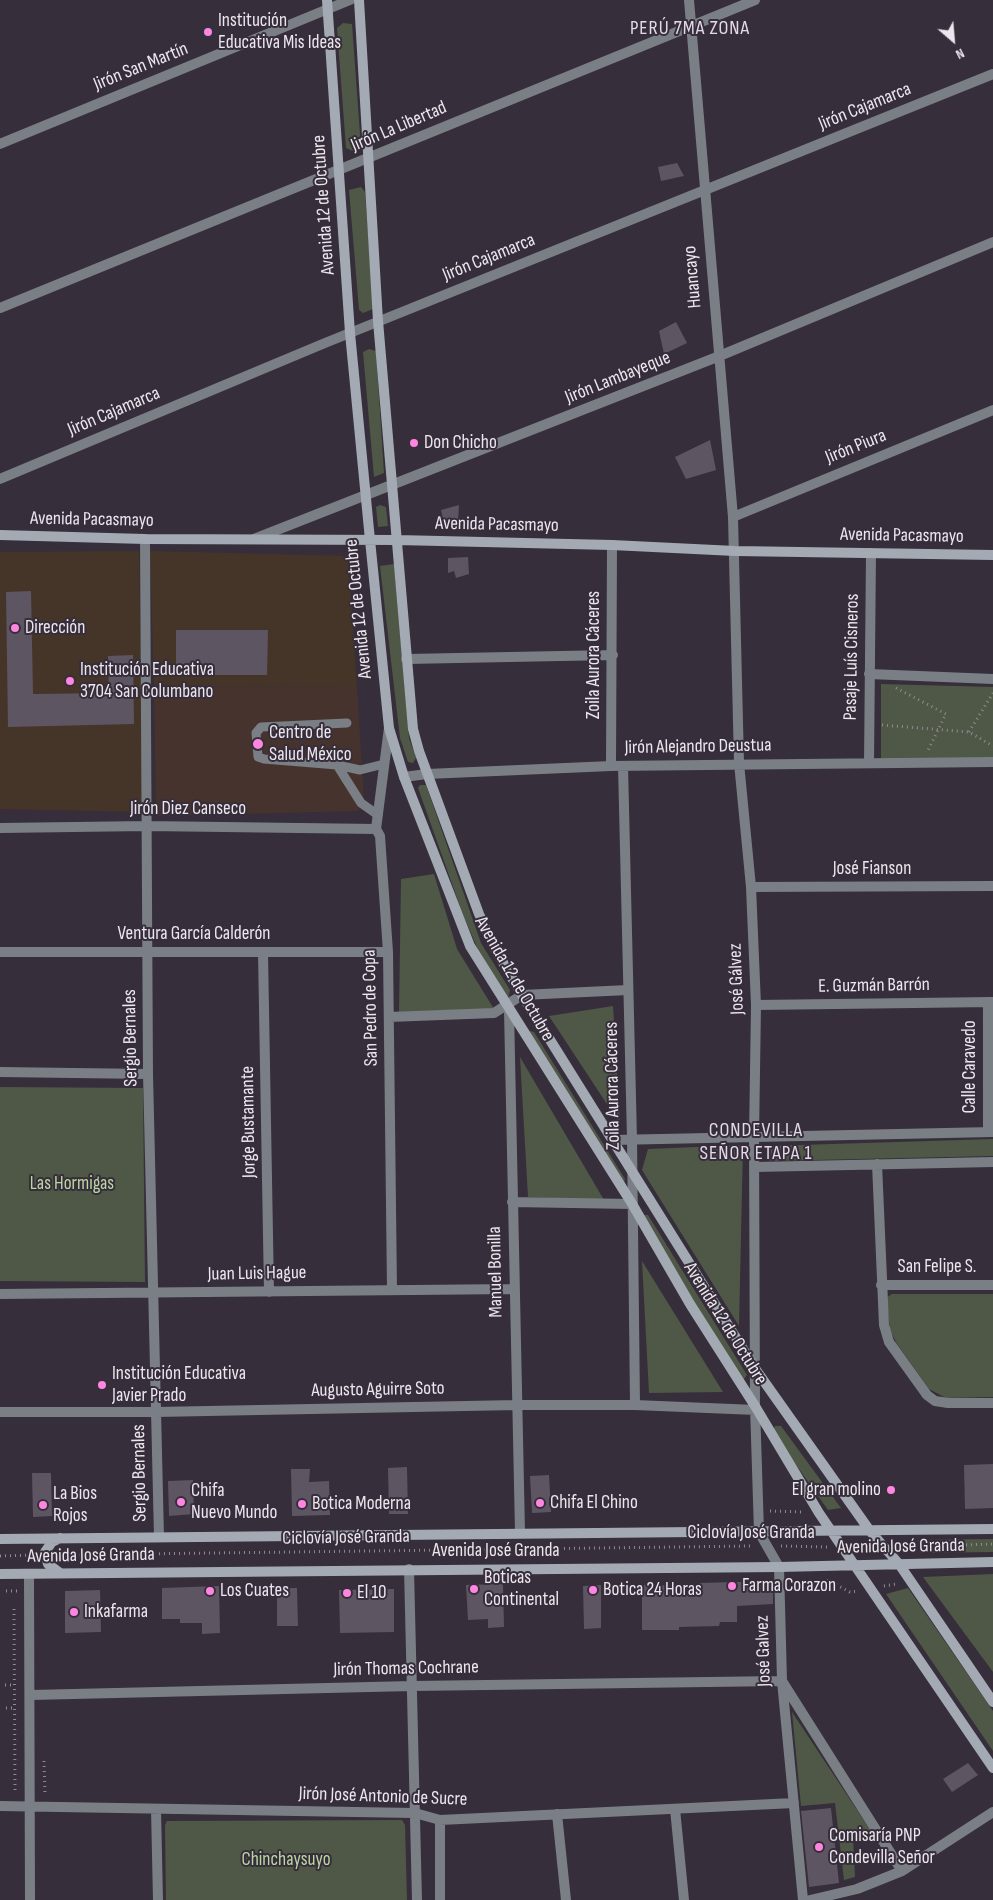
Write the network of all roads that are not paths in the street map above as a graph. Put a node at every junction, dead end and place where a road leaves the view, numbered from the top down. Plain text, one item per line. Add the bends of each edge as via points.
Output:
1 (350, 0) edge
2 (359, 0) edge
3 (689, 0) edge
4 (755, 0) edge
5 (327, 5) edge
6 (690, 26) junction
7 (993, 74) edge
8 (0, 144) edge
9 (370, 158) junction
10 (340, 171) junction
11 (704, 190) junction
12 (993, 242) edge
13 (0, 308) edge
14 (378, 321) junction
15 (350, 333) junction
16 (717, 357) junction
17 (993, 410) edge
18 (0, 479) edge
19 (394, 485) junction
20 (366, 496) junction
21 (733, 517) junction
22 (0, 535) edge
23 (144, 539) junction
24 (253, 540) junction
25 (370, 540) junction
26 (397, 540) junction
27 (612, 545) junction
28 (735, 551) junction
29 (871, 553) junction
30 (993, 555) edge
31 (613, 656) junction
32 (406, 659) junction
33 (869, 674) junction
34 (993, 679) edge
35 (347, 722) dead end
36 (389, 728) junction
37 (869, 762) junction
38 (993, 762) edge
39 (739, 763) junction
40 (384, 764) junction
41 (337, 765) junction
42 (611, 766) junction
43 (623, 766) junction
44 (428, 774) junction
45 (404, 777) junction
46 (378, 815) junction
47 (147, 826) junction
48 (0, 828) edge
49 (376, 829) junction
50 (993, 886) edge
51 (751, 887) junction
52 (148, 951) junction
53 (0, 952) edge
54 (263, 952) junction
55 (388, 952) junction
56 (628, 990) junction
57 (522, 995) junction
58 (991, 1002) edge
59 (756, 1005) junction
60 (508, 1008) junction
61 (389, 1018) junction
62 (0, 1072) edge
63 (148, 1074) junction
64 (990, 1132) edge
65 (754, 1138) junction
66 (632, 1139) junction
67 (613, 1140) junction
68 (993, 1162) edge
69 (877, 1164) junction
70 (755, 1167) junction
71 (632, 1170) junction
72 (512, 1202) junction
73 (631, 1203) junction
74 (993, 1284) edge
75 (881, 1285) junction
76 (514, 1289) junction
77 (392, 1290) junction
78 (269, 1292) junction
79 (154, 1293) junction
80 (0, 1294) edge
81 (756, 1370) junction
82 (993, 1403) edge
83 (517, 1405) junction
84 (635, 1405) junction
85 (756, 1408) junction
86 (0, 1412) edge
87 (156, 1412) junction
88 (993, 1529) edge
89 (870, 1531) junction
90 (520, 1532) junction
91 (759, 1532) junction
92 (832, 1532) junction
93 (159, 1537) junction
94 (61, 1538) junction
95 (0, 1539) edge
96 (993, 1562) edge
97 (899, 1564) junction
98 (857, 1565) junction
99 (779, 1567) junction
100 (409, 1569) junction
101 (60, 1573) junction
102 (0, 1574) edge
103 (29, 1574) junction
104 (782, 1681) junction
105 (412, 1686) junction
106 (31, 1695) junction
107 (993, 1702) edge
108 (993, 1768) edge
109 (794, 1803) junction
110 (0, 1806) edge
111 (30, 1806) junction
112 (156, 1808) junction
113 (675, 1809) junction
114 (993, 1812) edge
115 (415, 1813) junction
116 (557, 1814) junction
117 (440, 1820) junction
118 (902, 1871) junction
119 (30, 1900) edge
120 (158, 1900) edge
121 (417, 1900) edge
122 (440, 1900) edge
123 (566, 1900) edge
124 (684, 1900) edge
125 (803, 1900) edge
126 (810, 1900) edge

1 - 5 street, Jirón San Martín
2 - 9 main road, Avenida 12 de Octubre
3 - 6 street, Huancayo
4 - 6 street, Jirón La Libertad
5 - 8 street, Jirón San Martín
5 - 10 main road, Avenida 12 de Octubre
6 - 9 street, Jirón La Libertad
6 - 11 street, Huancayo
7 - 11 street, Jirón Cajamarca
9 - 10 street, Jirón La Libertad
9 - 14 main road, Avenida 12 de Octubre
10 - 13 street, Jirón La Libertad
10 - 15 main road, Avenida 12 de Octubre
11 - 14 street, Jirón Cajamarca
11 - 16 street, Huancayo
12 - 16 street, Jirón Lambayeque
14 - 15 street, Jirón Cajamarca
14 - 19 main road, Avenida 12 de Octubre
15 - 18 street, Jirón Cajamarca
15 - 20 main road, Avenida 12 de Octubre
16 - 19 street, Jirón Lambayeque
16 - 21 street, Huancayo
17 - 21 street, Jirón Piura
19 - 20 street, Jirón Lambayeque
19 - 26 main road, Avenida 12 de Octubre
20 - 24 street, Jirón Lambayeque
20 - 25 main road, Avenida 12 de Octubre
21 - 28 street, Huancayo
22 - 23 main road, Avenida Pacasmayo
23 - 24 main road, Avenida Pacasmayo
23 - 47 street, Sergio Bernales
24 - 25 main road, Avenida Pacasmayo
25 - 26 main road, Avenida Pacasmayo
25 - 36 main road, Avenida 12 de Octubre
26 - 27 main road, Avenida Pacasmayo
26 - 32 main road, Avenida 12 de Octubre
27 - 28 main road, Avenida Pacasmayo
27 - 31 street, Zoila Aurora Cáceres
28 - 29 main road, Avenida Pacasmayo
28 - 39 street, José Gálvez
29 - 30 main road, Avenida Pacasmayo
29 - 33 street, Pasaje Luís Cisneros
31 - 32 street
31 - 42 street, Zoila Aurora Cáceres
32 - 44 main road, Avenida 12 de Octubre via 413,728
33 - 34 street
33 - 37 street, Pasaje Luís Cisneros
35 - 41 lane via 268,726 256,733 258,757 264,760
36 - 40 street, San Pedro de Copa
36 - 45 main road, Avenida 12 de Octubre
37 - 38 street, Jirón Alejandro Deustua
37 - 39 street, Jirón Alejandro Deustua
39 - 43 street, Jirón Alejandro Deustua
39 - 51 street, José Gálvez
40 - 41 lane via 360,770
40 - 46 street, San Pedro de Copa
41 - 46 lane via 361,803
42 - 43 street, Jirón Alejandro Deustua
42 - 44 street, Jirón Alejandro Deustua
43 - 56 street, Zoila Aurora Cáceres
44 - 45 street, Jirón Alejandro Deustua
44 - 57 main road, Avenida 12 de Octubre via 479,914
45 - 60 main road, Avenida 12 de Octubre via 467,938
46 - 49 street, San Pedro de Copa
47 - 48 street, Jirón Diez Canseco
47 - 49 street, Jirón Diez Canseco
47 - 52 street, Sergio Bernales
49 - 55 street, San Pedro de Copa via 380,836
50 - 51 street, José Fianson
51 - 59 street, José Gálvez
52 - 53 street, Ventura García Calderón
52 - 54 street, Ventura García Calderón
52 - 63 street, Sergio Bernales
54 - 55 street, Ventura García Calderón
54 - 78 street, Jorge Bustamante
55 - 61 street, San Pedro de Copa
56 - 57 street
56 - 66 street, Zoila Aurora Cáceres
57 - 60 street
57 - 67 main road, Avenida 12 de Octubre
58 - 59 street, E. Guzmán Barrón
58 - 64 street, Calle Caravedo
59 - 65 street, José Gálvez
60 - 61 street via 494,1013
60 - 72 street, Manuel Bonilla
60 - 73 main road, Avenida 12 de Octubre
61 - 77 street, San Pedro de Copa
62 - 63 street
63 - 79 street, Sergio Bernales
64 - 65 street
65 - 66 street
65 - 70 street, José Gálvez
66 - 67 street
66 - 71 street, Zoila Aurora Cáceres
67 - 71 main road, Avenida 12 de Octubre
68 - 69 street
69 - 70 street
69 - 75 street
70 - 81 street, José Gálvez
71 - 73 street, Zoila Aurora Cáceres
71 - 81 main road, Avenida 12 de Octubre
72 - 73 street
72 - 76 street, Manuel Bonilla
73 - 84 street, Zoila Aurora Cáceres
73 - 85 main road, Avenida 12 de Octubre
74 - 75 street, San Felipe S.
75 - 82 street via 884,1325 889,1342 927,1394 935,1401 948,1403
76 - 77 street, Juan Luis Hague
76 - 83 street, Manuel Bonilla
77 - 78 street, Juan Luis Hague
78 - 79 street, Juan Luis Hague
79 - 80 street, Juan Luis Hague
79 - 87 street, Sergio Bernales
81 - 85 street, José Gálvez
81 - 89 main road, Avenida 12 de Octubre
83 - 84 street, Augusto Aguirre Soto
83 - 87 street, Augusto Aguirre Soto
83 - 90 street, Manuel Bonilla
84 - 85 street, Augusto Aguirre Soto
85 - 91 street
85 - 92 main road, Avenida 12 de Octubre
86 - 87 street, Augusto Aguirre Soto
87 - 93 street, Sergio Bernales
88 - 89 main road, Avenida José Granda
89 - 92 main road, Avenida José Granda
89 - 97 main road, Avenida 12 de Octubre
90 - 91 main road, Avenida José Granda
90 - 93 main road, Avenida José Granda
91 - 92 main road, Avenida José Granda
91 - 99 street, José Galvez
92 - 98 main road, Avenida 12 de Octubre
93 - 94 main road, Avenida José Granda
94 - 95 main road, Avenida José Granda
94 - 101 main road via 47,1547 45,1555 48,1564
96 - 97 main road, Avenida José Granda
97 - 98 main road, Avenida José Granda
97 - 107 main road, Avenida 12 de Octubre
98 - 99 main road, Avenida José Granda
98 - 108 main road, Avenida 12 de Octubre
99 - 100 main road, Avenida José Granda
99 - 104 street, José Galvez
100 - 101 main road, Avenida José Granda
100 - 105 street
101 - 103 main road, Avenida José Granda
102 - 103 main road, Avenida José Granda
103 - 106 street
104 - 105 street, Jirón Thomas Cochrane
104 - 109 street, José Galvez
104 - 118 street
105 - 106 street, Jirón Thomas Cochrane
105 - 115 street
106 - 111 street
109 - 113 street, Jirón José Antonio de Sucre
109 - 125 street, José Galvez
110 - 111 street, Jirón José Antonio de Sucre
111 - 112 street, Jirón José Antonio de Sucre
111 - 119 street
112 - 115 street, Jirón José Antonio de Sucre
112 - 120 street
113 - 116 street, Jirón José Antonio de Sucre
113 - 124 street
114 - 118 street
115 - 117 street, Jirón José Antonio de Sucre
115 - 121 street
116 - 117 street, Jirón José Antonio de Sucre
116 - 123 street
117 - 122 street
118 - 126 street via 857,1889

